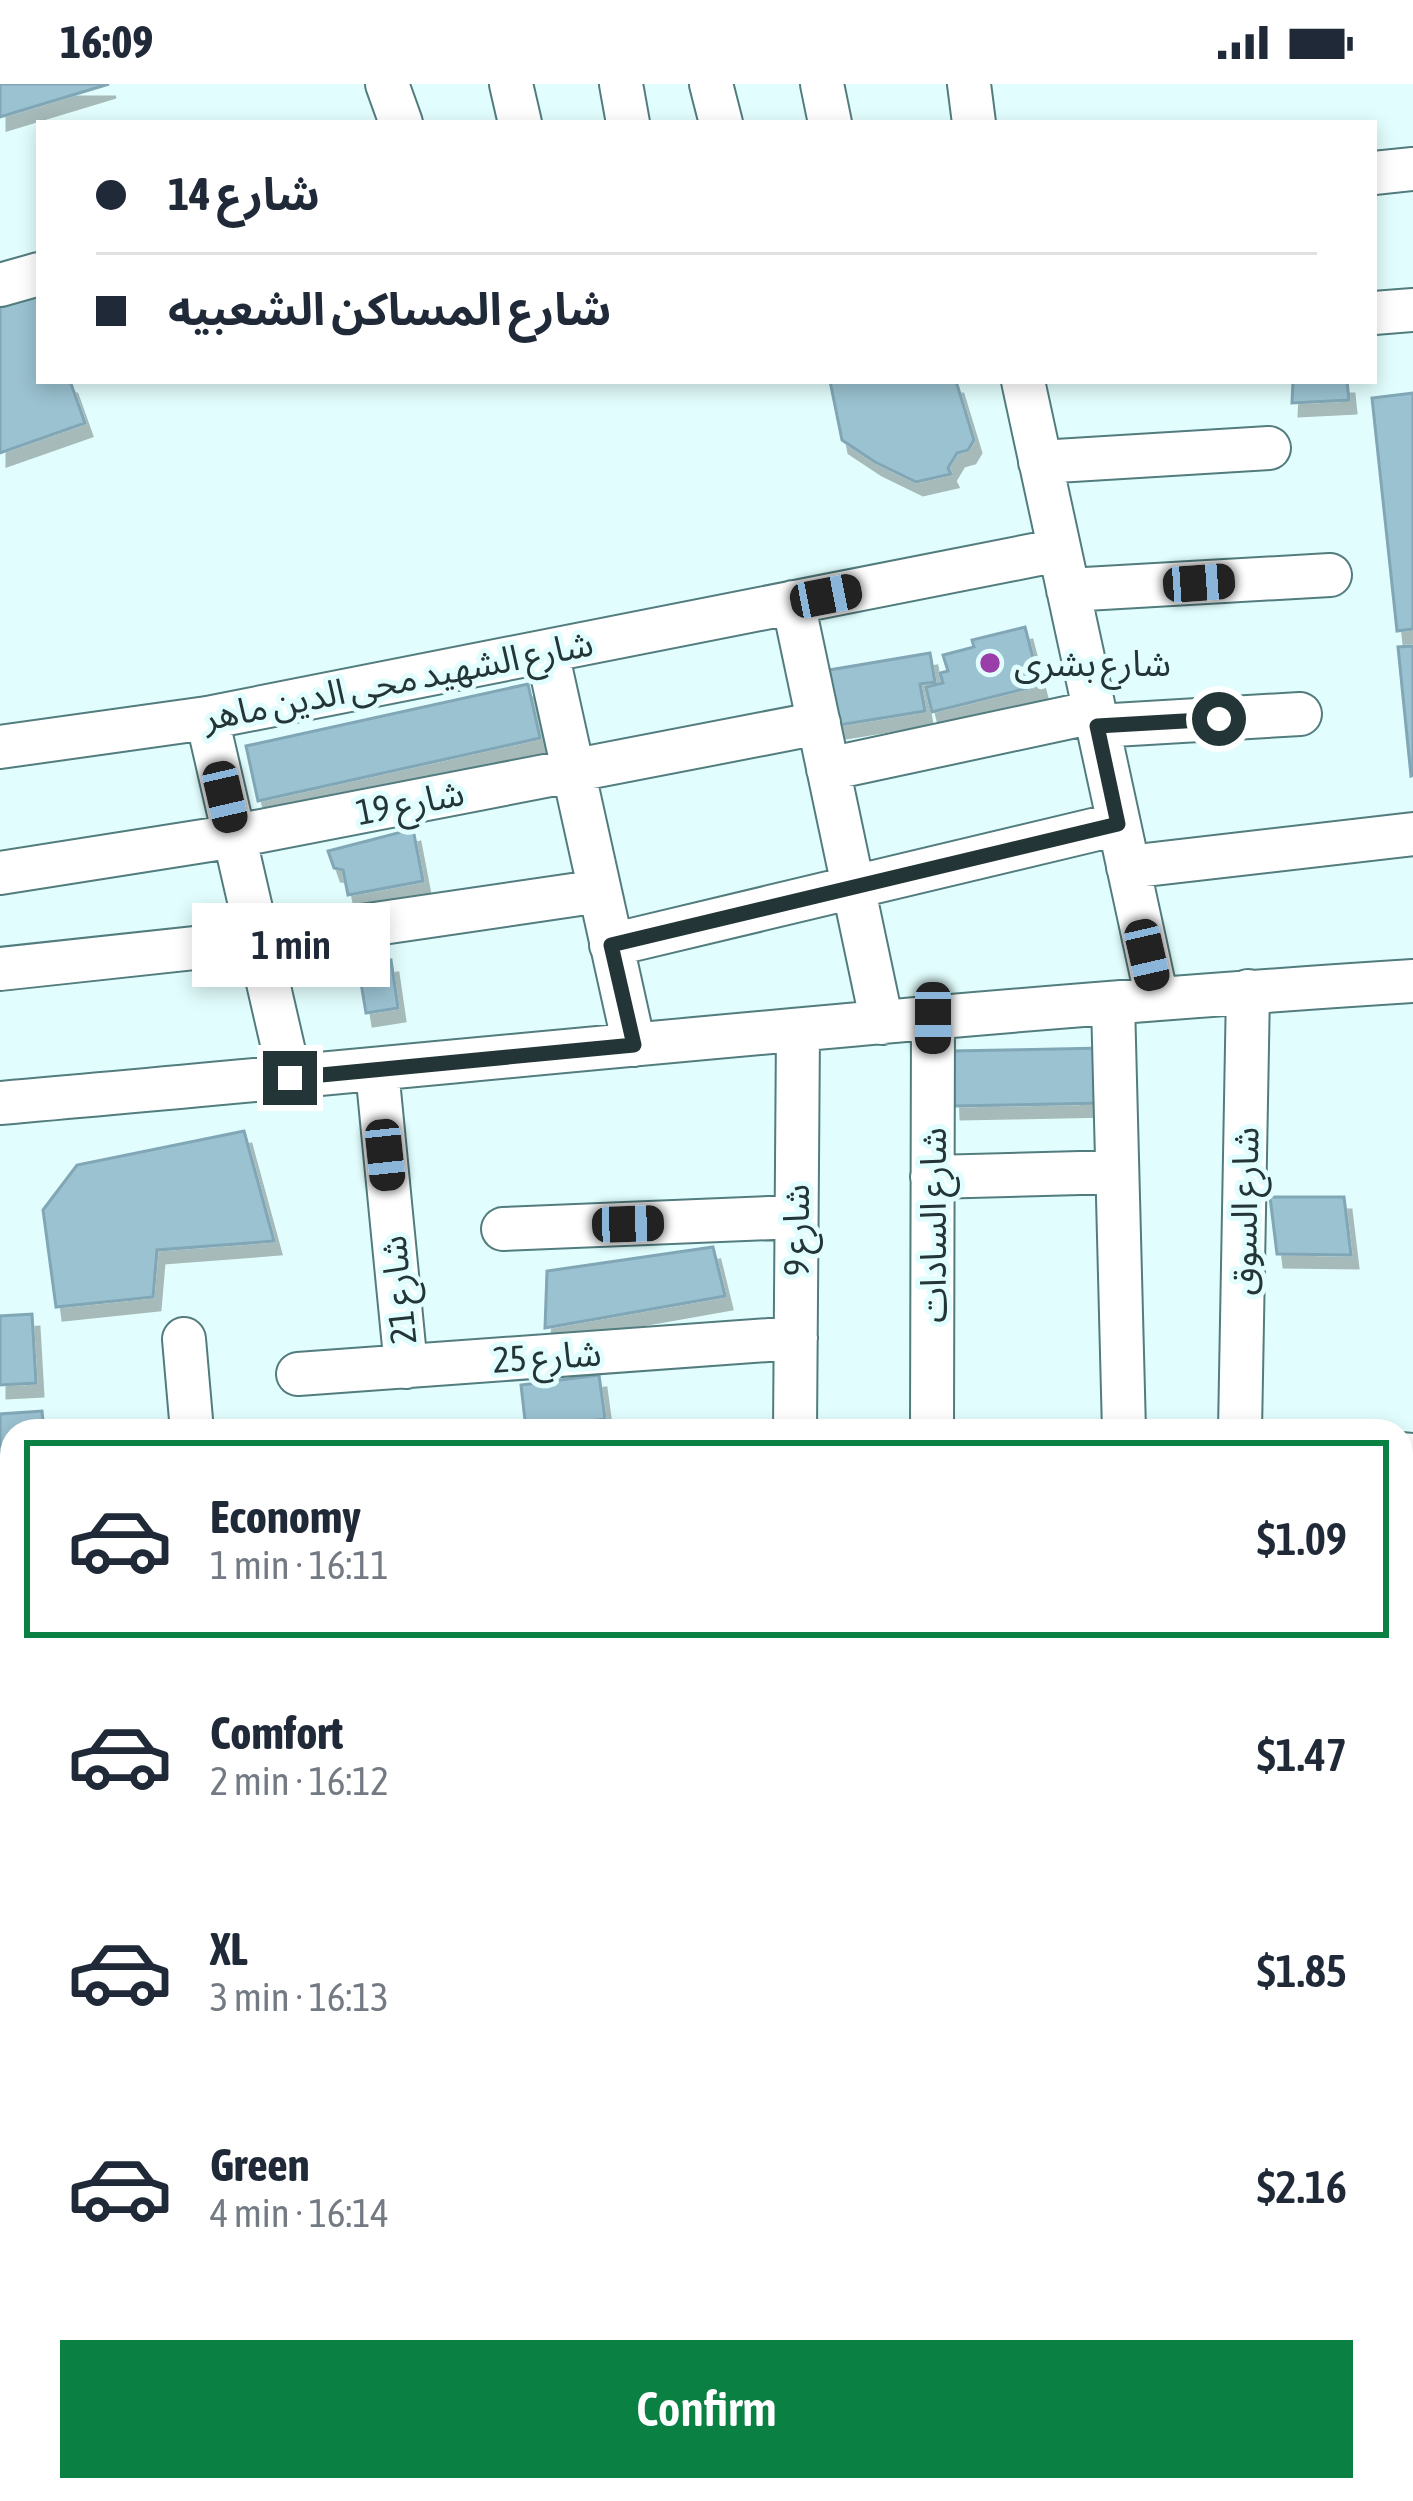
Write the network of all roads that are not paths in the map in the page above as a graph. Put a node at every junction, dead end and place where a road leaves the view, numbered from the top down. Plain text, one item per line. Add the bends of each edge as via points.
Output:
1 (387, 84) edge
2 (511, 84) edge
3 (621, 84) edge
4 (711, 84) edge
5 (822, 84) edge
6 (969, 84) edge
7 (400, 120) edge
8 (519, 120) edge
9 (627, 120) edge
10 (720, 120) edge
11 (829, 120) edge
12 (974, 120) edge
13 (1413, 169) edge
14 (1377, 173) edge
15 (36, 276) edge
16 (0, 286) edge
17 (1413, 310) edge
18 (1377, 313) edge
19 (1024, 384) edge
20 (1269, 448) dead end
21 (1040, 462) junction
22 (1064, 570) junction
23 (1330, 575) dead end
24 (793, 602) junction
25 (547, 652) junction
26 (1300, 714) dead end
27 (207, 718) junction
28 (1096, 719) junction
29 (819, 723) junction
30 (0, 747) edge
31 (828, 769) junction
32 (573, 771) junction
33 (1118, 824) junction
34 (1413, 834) edge
35 (235, 836) junction
36 (1128, 867) junction
37 (0, 873) edge
38 (853, 887) junction
39 (600, 891) junction
40 (259, 940) junction
41 (611, 945) junction
42 (0, 969) edge
43 (1413, 981) edge
44 (1247, 992) junction
45 (1157, 999) junction
46 (1113, 1003) junction
47 (933, 1018) junction
48 (882, 1023) junction
49 (798, 1030) junction
50 (634, 1045) junction
51 (377, 1070) junction
52 (290, 1078) junction
53 (0, 1103) edge
54 (1117, 1172) junction
55 (932, 1177) junction
56 (796, 1217) junction
57 (503, 1229) dead end
58 (796, 1338) junction
59 (184, 1339) dead end
60 (406, 1366) junction
61 (298, 1374) dead end
62 (191, 1419) edge
63 (795, 1419) edge
64 (932, 1419) edge
65 (1124, 1419) edge
66 (1240, 1419) edge

1 - 7 street
2 - 8 street
3 - 9 street
4 - 10 street
5 - 11 street
6 - 12 street
13 - 14 street
15 - 16 street
17 - 18 street
19 - 21 street
20 - 21 street
21 - 22 street
22 - 23 street, شارع الشهيد محى الدين ماهر
22 - 24 street, شارع الشهيد محى الدين ماهر
22 - 28 street
24 - 25 street, شارع الشهيد محى الدين ماهر
24 - 29 street
25 - 27 street, شارع الشهيد محى الدين ماهر
25 - 32 street
26 - 28 street
27 - 30 street, شارع الشهيد محى الدين ماهر
27 - 35 street
28 - 31 street
28 - 33 street
29 - 31 street
29 - 32 street, شارع 19
31 - 38 street
32 - 35 street, شارع 19
32 - 39 street
33 - 36 street
33 - 38 street
34 - 36 street
35 - 37 street, شارع 19
35 - 40 street
36 - 45 street
38 - 41 street
38 - 48 street
39 - 40 street
39 - 41 street
40 - 42 street
40 - 52 street
41 - 50 street
43 - 44 street
44 - 45 street
44 - 66 street, شارع السوق
45 - 46 street
46 - 47 street
46 - 54 street
47 - 48 street
47 - 55 street, شارع السادات
48 - 49 street
49 - 50 street
49 - 56 street, شارع 9
50 - 51 street
51 - 52 street
51 - 60 street, شارع 21
52 - 53 street
54 - 55 street
54 - 65 street
55 - 64 street, شارع السادات
56 - 57 street
56 - 58 street, شارع 9
58 - 60 street, شارع 25
58 - 63 street, شارع 9
59 - 62 street
60 - 61 street, شارع 25

